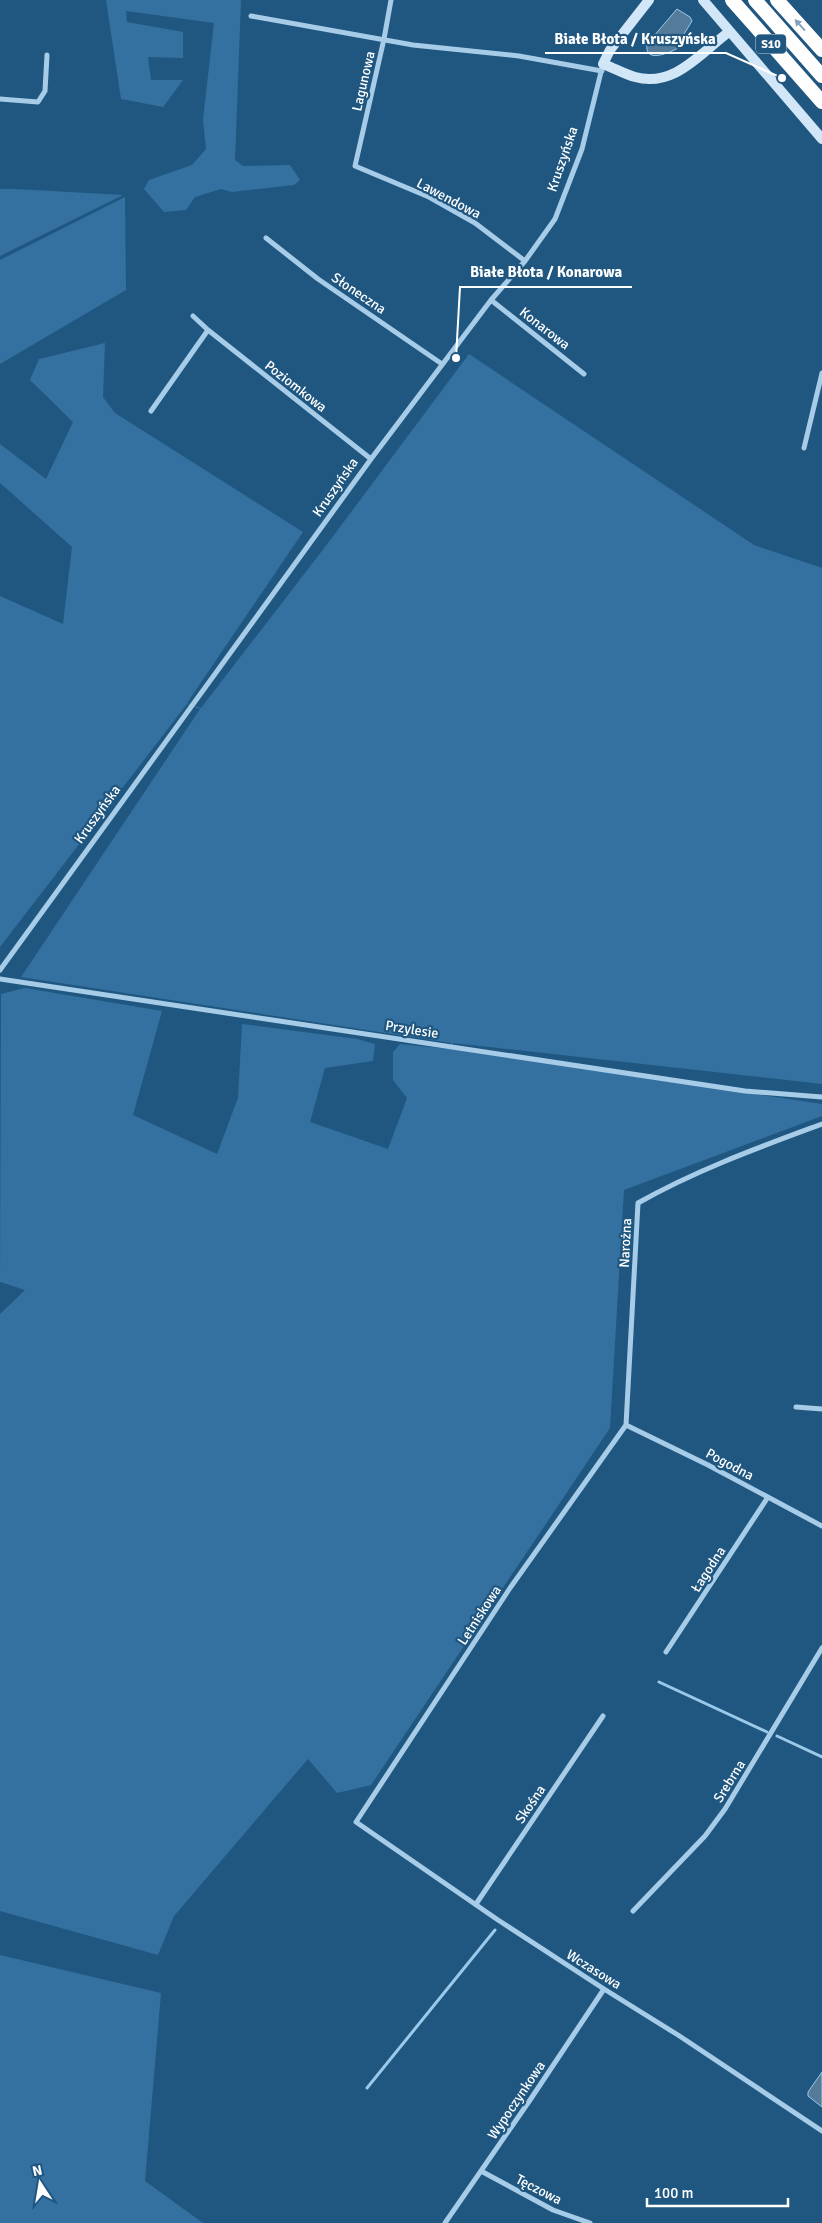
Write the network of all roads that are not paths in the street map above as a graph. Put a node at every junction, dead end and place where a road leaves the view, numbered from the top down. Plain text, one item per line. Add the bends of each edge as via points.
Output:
1 (391, 0) edge
2 (649, 0) edge
3 (703, 0) edge
4 (732, 0) edge
5 (755, 0) edge
6 (777, 0) edge
7 (251, 16) dead end
8 (729, 32) junction
9 (384, 39) junction
10 (822, 50) edge
11 (47, 55) dead end
12 (602, 68) junction
13 (822, 76) edge
14 (0, 99) edge
15 (822, 102) edge
16 (822, 139) edge
17 (355, 166) joint
18 (266, 238) dead end
19 (525, 261) junction
20 (491, 300) junction
21 (194, 316) dead end
22 (208, 330) junction
23 (442, 364) junction
24 (822, 373) edge
25 (584, 374) dead end
26 (151, 411) dead end
27 (804, 448) dead end
28 (371, 459) junction
29 (0, 970) edge
30 (0, 979) edge
31 (822, 1097) edge
32 (822, 1124) edge
33 (796, 1407) dead end
34 (822, 1409) edge
35 (626, 1425) junction
36 (768, 1497) junction
37 (822, 1526) edge
38 (822, 1648) edge
39 (666, 1652) dead end
40 (603, 1716) dead end
41 (356, 1822) joint
42 (476, 1904) junction
43 (634, 1911) dead end
44 (604, 1989) junction
45 (822, 2131) edge
46 (481, 2171) junction
47 (445, 2223) edge
48 (590, 2223) edge

1 - 9 street, Lagunowa
2 - 12 street, Kruszyńska via 610,50
3 - 8 street
4 - 15 highway, S10
5 - 13 highway, S10
10 -> 6 highway
7 - 9 street
8 - 12 street via 685,69 661,78 636,77
8 - 16 street
9 - 12 street
9 - 17 street, Lagunowa
11 - 14 street via 46,91 38,102
12 - 19 street, Kruszyńska via 582,149 555,219
17 - 19 street, Lawendowa via 429,197 475,223
18 - 23 street, Słoneczna via 318,279
19 - 20 street, Kruszyńska
20 - 23 street, Kruszyńska
20 - 25 street, Konarowa
21 - 22 street, Poziomkowa
22 - 26 street
22 - 28 street, Poziomkowa
23 - 28 street, Kruszyńska
24 - 27 street
28 - 29 street, Kruszyńska
30 - 31 street, Przylesie via 736,1090
32 - 35 street, Narożna via 733,1158 638,1203
33 - 34 street
35 - 36 street, Pogodna
35 - 41 street, Letniskowa via 510,1588
36 - 37 street, Pogodna
36 - 39 street, Łagodna
38 - 43 street, Srebrna via 725,1809 705,1836
40 - 42 street, Skośna
41 - 42 street, Wczasowa
42 - 44 street, Wczasowa
44 - 45 street, Wczasowa
44 - 46 street, Wypoczynkowa
46 - 47 street, Wypoczynkowa
46 - 48 street, Tęczowa via 553,2210

